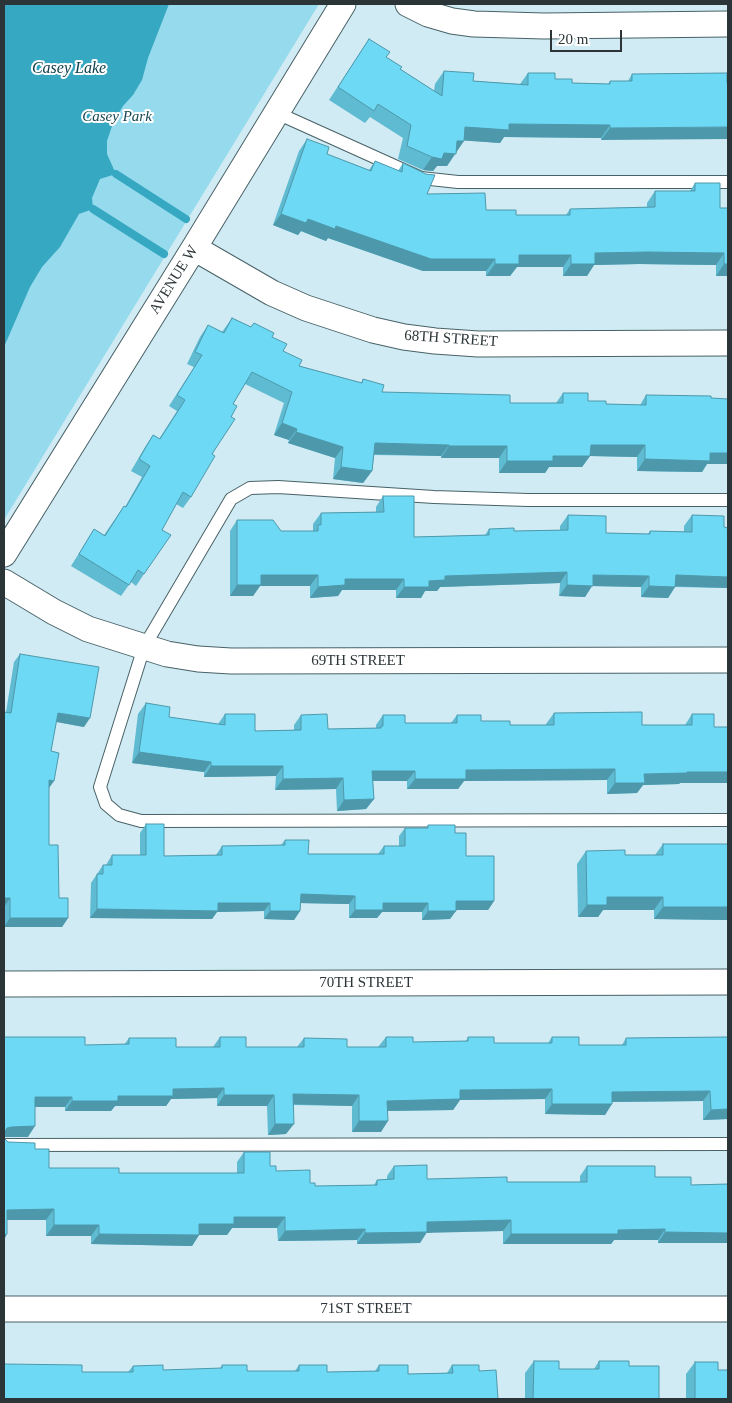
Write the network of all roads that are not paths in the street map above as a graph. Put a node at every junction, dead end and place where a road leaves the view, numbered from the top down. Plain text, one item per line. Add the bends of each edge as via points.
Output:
1 (342, 4) edge
2 (408, 4) edge
3 (728, 24) edge
4 (277, 113) junction
5 (728, 182) edge
6 (194, 248) junction
7 (728, 343) edge
8 (728, 500) edge
9 (4, 554) edge
10 (4, 582) edge
11 (144, 647) junction
12 (728, 660) edge
13 (728, 820) edge
14 (728, 982) edge
15 (4, 984) edge
16 (728, 1144) edge
17 (4, 1145) edge
18 (4, 1309) edge
19 (728, 1309) edge

1 - 4 street, AVENUE W
2 - 3 street via 452,21 474,24
4 - 5 lane via 421,178 458,182
4 - 6 street, AVENUE W
6 - 7 street, 68TH STREET via 272,293 306,308 404,337 478,344
6 - 9 street, AVENUE W
8 - 11 lane via 528,500 250,488 231,499
10 - 11 street, 69TH STREET via 79,625
11 - 12 street, 69TH STREET via 198,659 231,661
11 - 13 lane via 100,787 106,804 119,815 141,821
14 - 15 street, 70TH STREET
16 - 17 lane
18 - 19 street, 71ST STREET

